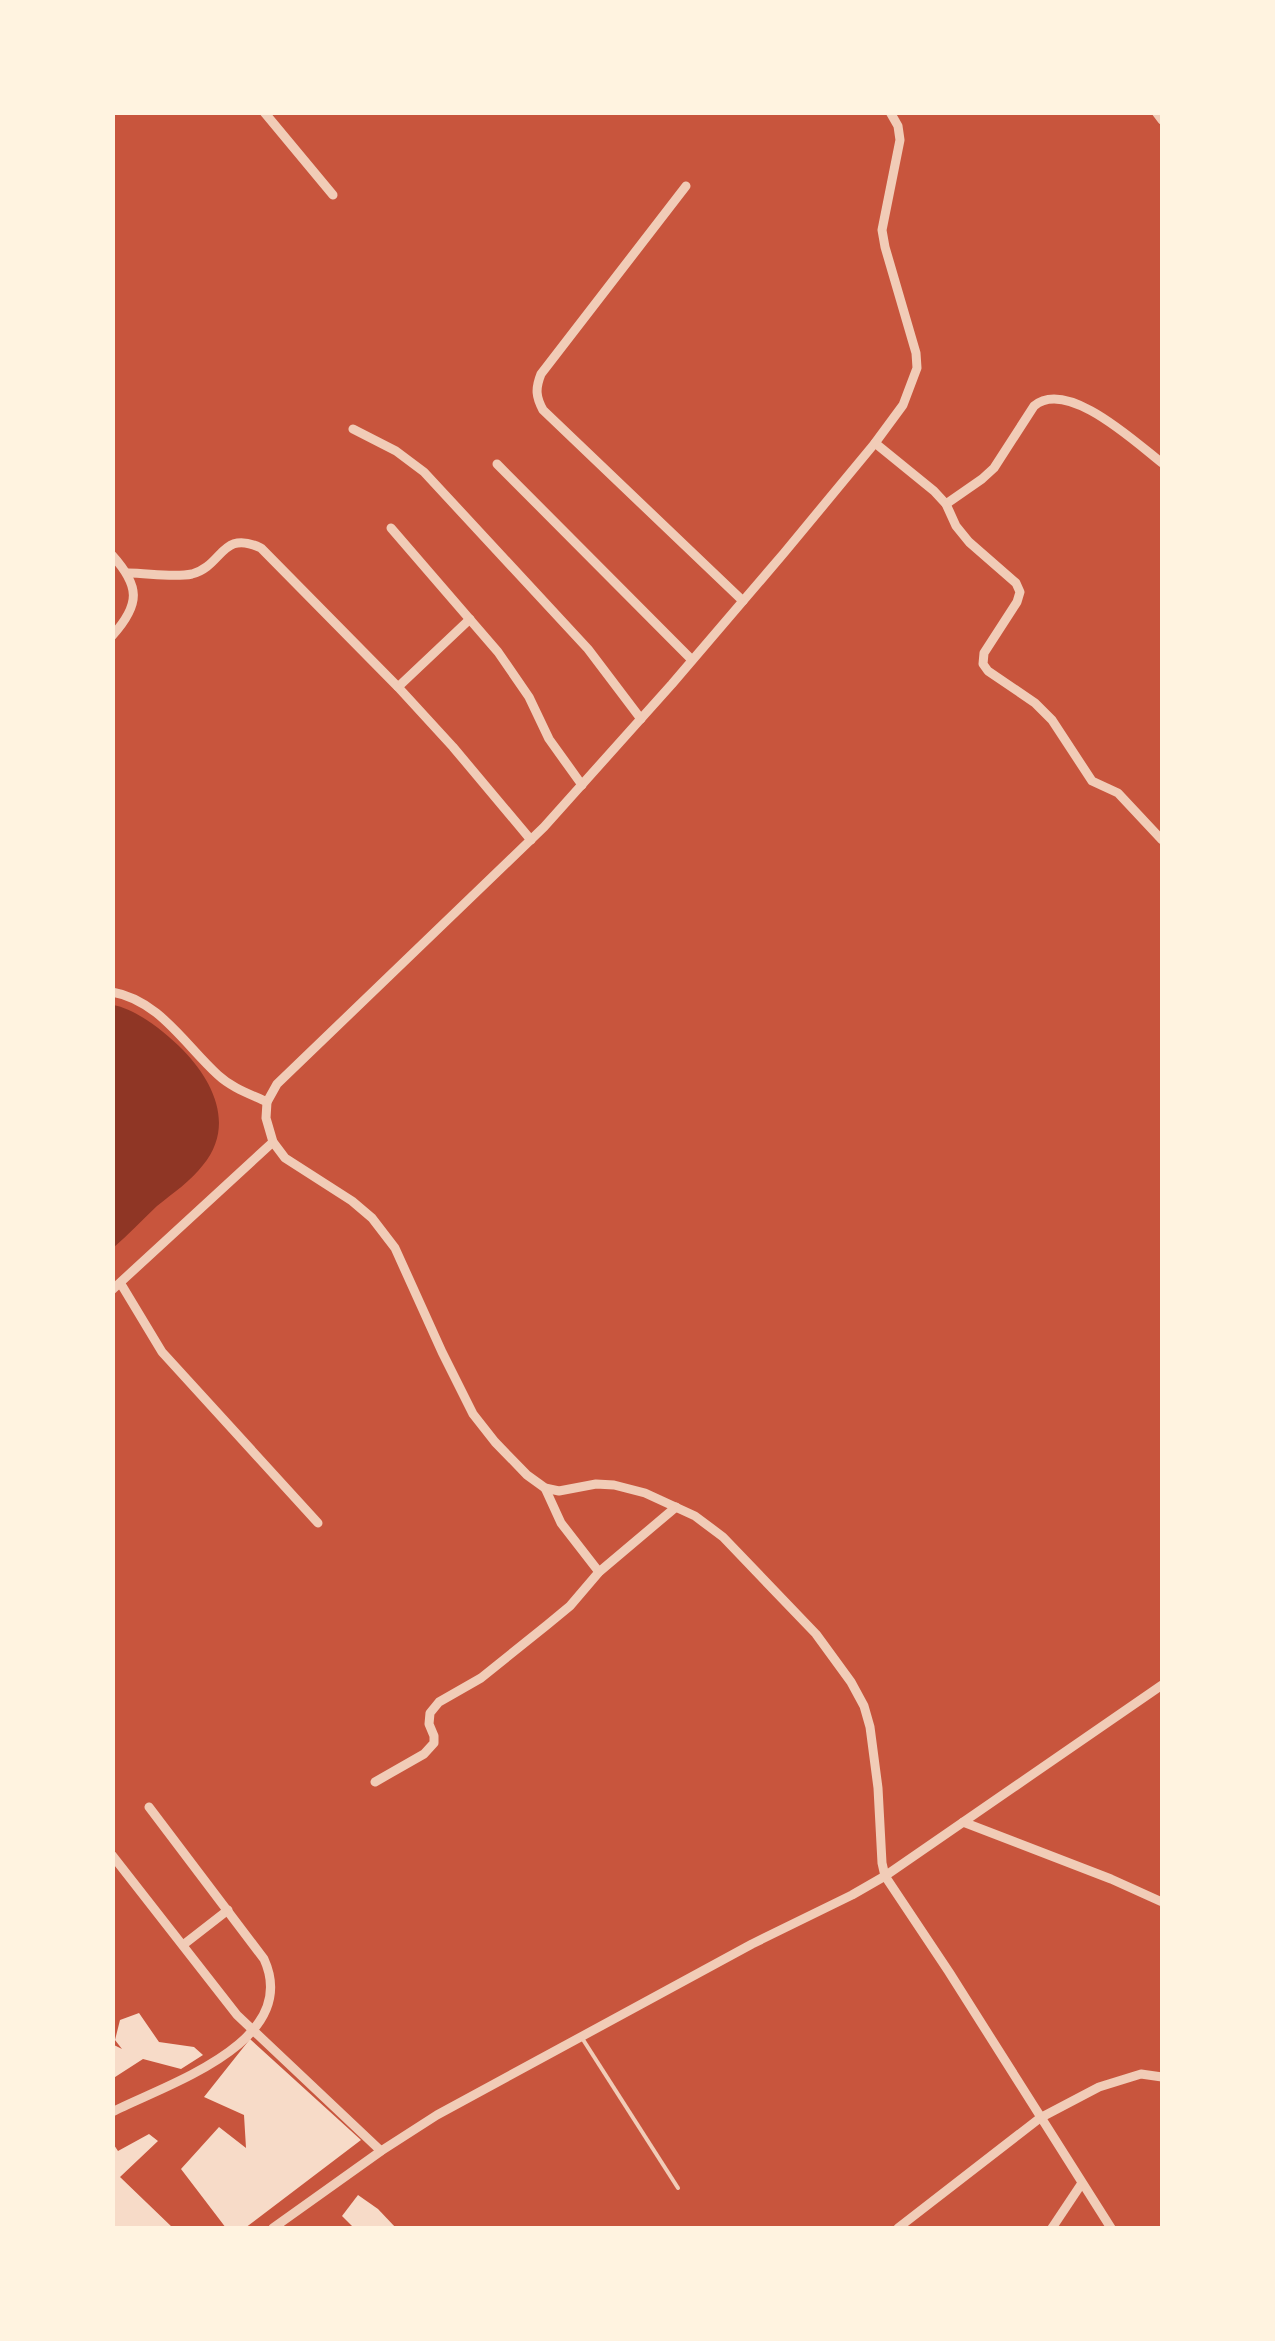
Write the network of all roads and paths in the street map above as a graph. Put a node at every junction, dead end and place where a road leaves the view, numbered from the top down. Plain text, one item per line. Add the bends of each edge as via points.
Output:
1 (264, 112) edge
2 (890, 112) edge
3 (1156, 112) edge
4 (1162, 120) edge
5 (686, 186) dead end
6 (334, 195) dead end
7 (354, 429) dead end
8 (875, 443) junction
9 (1162, 462) edge
10 (497, 464) dead end
11 (946, 504) junction
12 (391, 528) dead end
13 (112, 555) edge
14 (128, 572) junction
15 (743, 601) junction
16 (470, 619) junction
17 (112, 636) edge
18 (692, 660) junction
19 (398, 687) junction
20 (641, 719) junction
21 (582, 785) junction
22 (531, 840) junction
23 (1162, 840) edge
24 (112, 992) edge
25 (268, 1102) junction
26 (273, 1142) junction
27 (117, 1287) edge
28 (545, 1488) junction
29 (676, 1508) junction
30 (318, 1522) dead end
31 (599, 1572) junction
32 (1162, 1685) edge
33 (375, 1782) dead end
34 (149, 1808) dead end
35 (963, 1822) junction
36 (112, 1854) edge
37 (885, 1876) junction
38 (1162, 1902) edge
39 (228, 1910) junction
40 (182, 1944) junction
41 (253, 2031) junction
42 (582, 2038) junction
43 (1162, 2078) edge
44 (112, 2112) edge
45 (1040, 2118) junction
46 (381, 2151) junction
47 (1082, 2183) junction
48 (678, 2188) dead end
49 (273, 2228) edge
50 (898, 2228) edge
51 (1052, 2228) edge
52 (1111, 2228) edge

1 - 6 street
2 - 8 street via 900,140 882,230 917,368 903,405
3 - 4 street
5 - 15 street via 540,374 537,398
7 - 20 street via 424,472 588,648
8 - 11 street
8 - 15 street
9 - 11 street via 1082,406 1042,399 994,468
10 - 18 street
11 - 23 street via 969,542 1020,592 983,664 1035,703 1092,781 1118,793
12 - 16 street
13 - 14 street
14 - 17 street via 133,600
14 - 19 street via 192,574 226,546 250,543
15 - 18 street
16 - 19 street
16 - 21 street via 511,670
18 - 20 street
19 - 22 street
20 - 21 street
21 - 22 street
22 - 25 street via 298,1062
24 - 25 street via 140,1002 218,1075
25 - 26 street
26 - 27 street
26 - 28 street via 285,1158 372,1218 394,1248 473,1414
27 - 30 street via 162,1352
28 - 29 street via 614,1485
28 - 31 street via 561,1523
29 - 31 street
29 - 37 street via 723,1537 816,1634 851,1682 870,1727
31 - 33 street via 570,1606 480,1678 438,1702 430,1712 434,1744
32 - 35 street
34 - 39 street
35 - 37 street
35 - 38 street
36 - 40 street
37 - 42 street
37 - 45 street
39 - 40 street
39 - 41 street via 272,1974 270,2001
40 - 41 street
41 - 44 street via 216,2060
41 - 46 street
42 - 46 street
42 - 48 lane
43 - 45 street via 1141,2074 1099,2087
45 - 47 street
45 - 50 street
46 - 49 street
47 - 51 street
47 - 52 street

